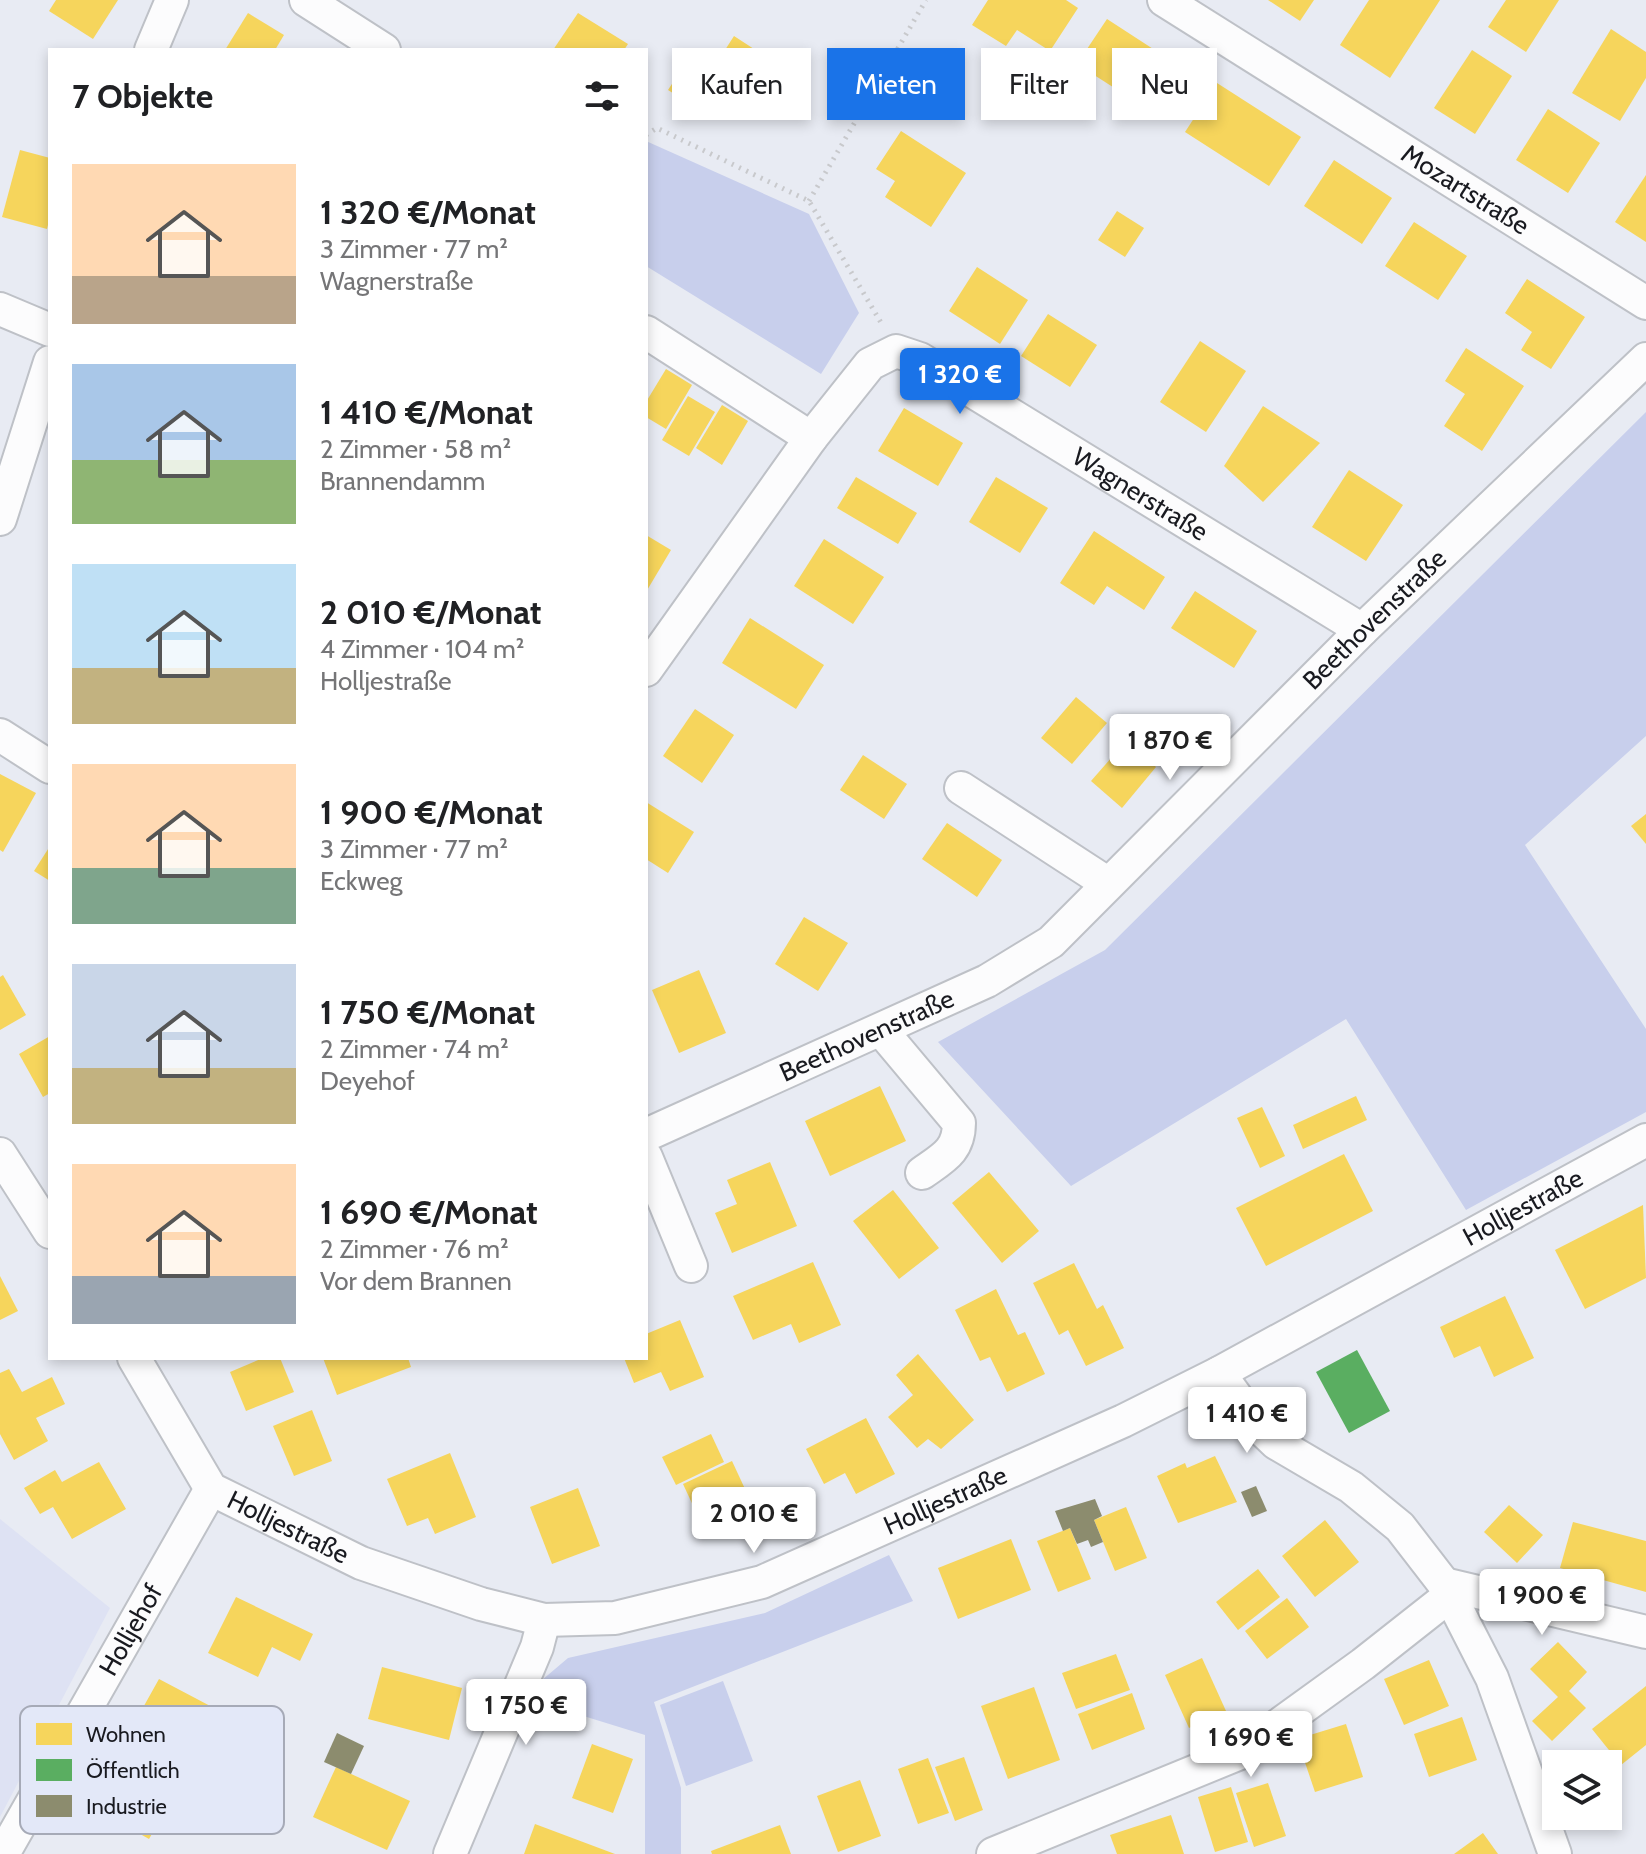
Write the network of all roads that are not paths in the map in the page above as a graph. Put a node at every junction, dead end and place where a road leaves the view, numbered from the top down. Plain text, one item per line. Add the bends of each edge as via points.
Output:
1 (172, 0) edge
2 (306, 0) edge
3 (1164, 0) edge
4 (152, 48) edge
5 (381, 48) edge
6 (1646, 303) edge
7 (0, 309) edge
8 (48, 329) edge
9 (648, 333) edge
10 (1646, 359) edge
11 (48, 368) edge
12 (811, 438) junction
13 (0, 519) edge
14 (1362, 630) junction
15 (648, 667) edge
16 (0, 735) edge
17 (48, 766) edge
18 (961, 788) dead end
19 (1107, 883) junction
20 (881, 1030) junction
21 (648, 1134) edge
22 (1646, 1140) edge
23 (0, 1154) edge
24 (648, 1162) edge
25 (922, 1173) dead end
26 (48, 1229) edge
27 (691, 1266) dead end
28 (139, 1360) edge
29 (1219, 1373) junction
30 (211, 1489) junction
31 (1446, 1591) junction
32 (544, 1620) junction
33 (1646, 1632) edge
34 (87, 1706) edge
35 (20, 1824) edge
36 (3, 1854) edge
37 (450, 1854) edge
38 (993, 1854) edge
39 (1555, 1854) edge

1 - 4 street
2 - 5 street
3 - 6 street, Mozartstraße
7 - 8 street
9 - 12 street
10 - 14 street, Beethovenstraße
11 - 13 street
12 - 14 street, Wagnerstraße via 870,364 896,351 920,359
12 - 15 street
14 - 19 street, Beethovenstraße
16 - 17 street
18 - 19 street
19 - 20 street, Beethovenstraße via 1051,942 987,981
20 - 21 street, Beethovenstraße
20 - 25 street via 959,1123 953,1151
22 - 29 street, Holljestraße
23 - 26 street
24 - 27 street
28 - 30 street, Holljestraße
29 - 31 street via 1241,1407 1276,1443 1351,1487 1400,1527
29 - 32 street, Holljestraße via 762,1582 615,1618
30 - 32 street, Holljestraße via 361,1563
30 - 34 street, Holljehof
31 - 33 street
31 - 38 street via 1363,1664 1240,1753
31 - 39 street via 1492,1678
32 - 37 street
35 - 36 street, Holljehof

